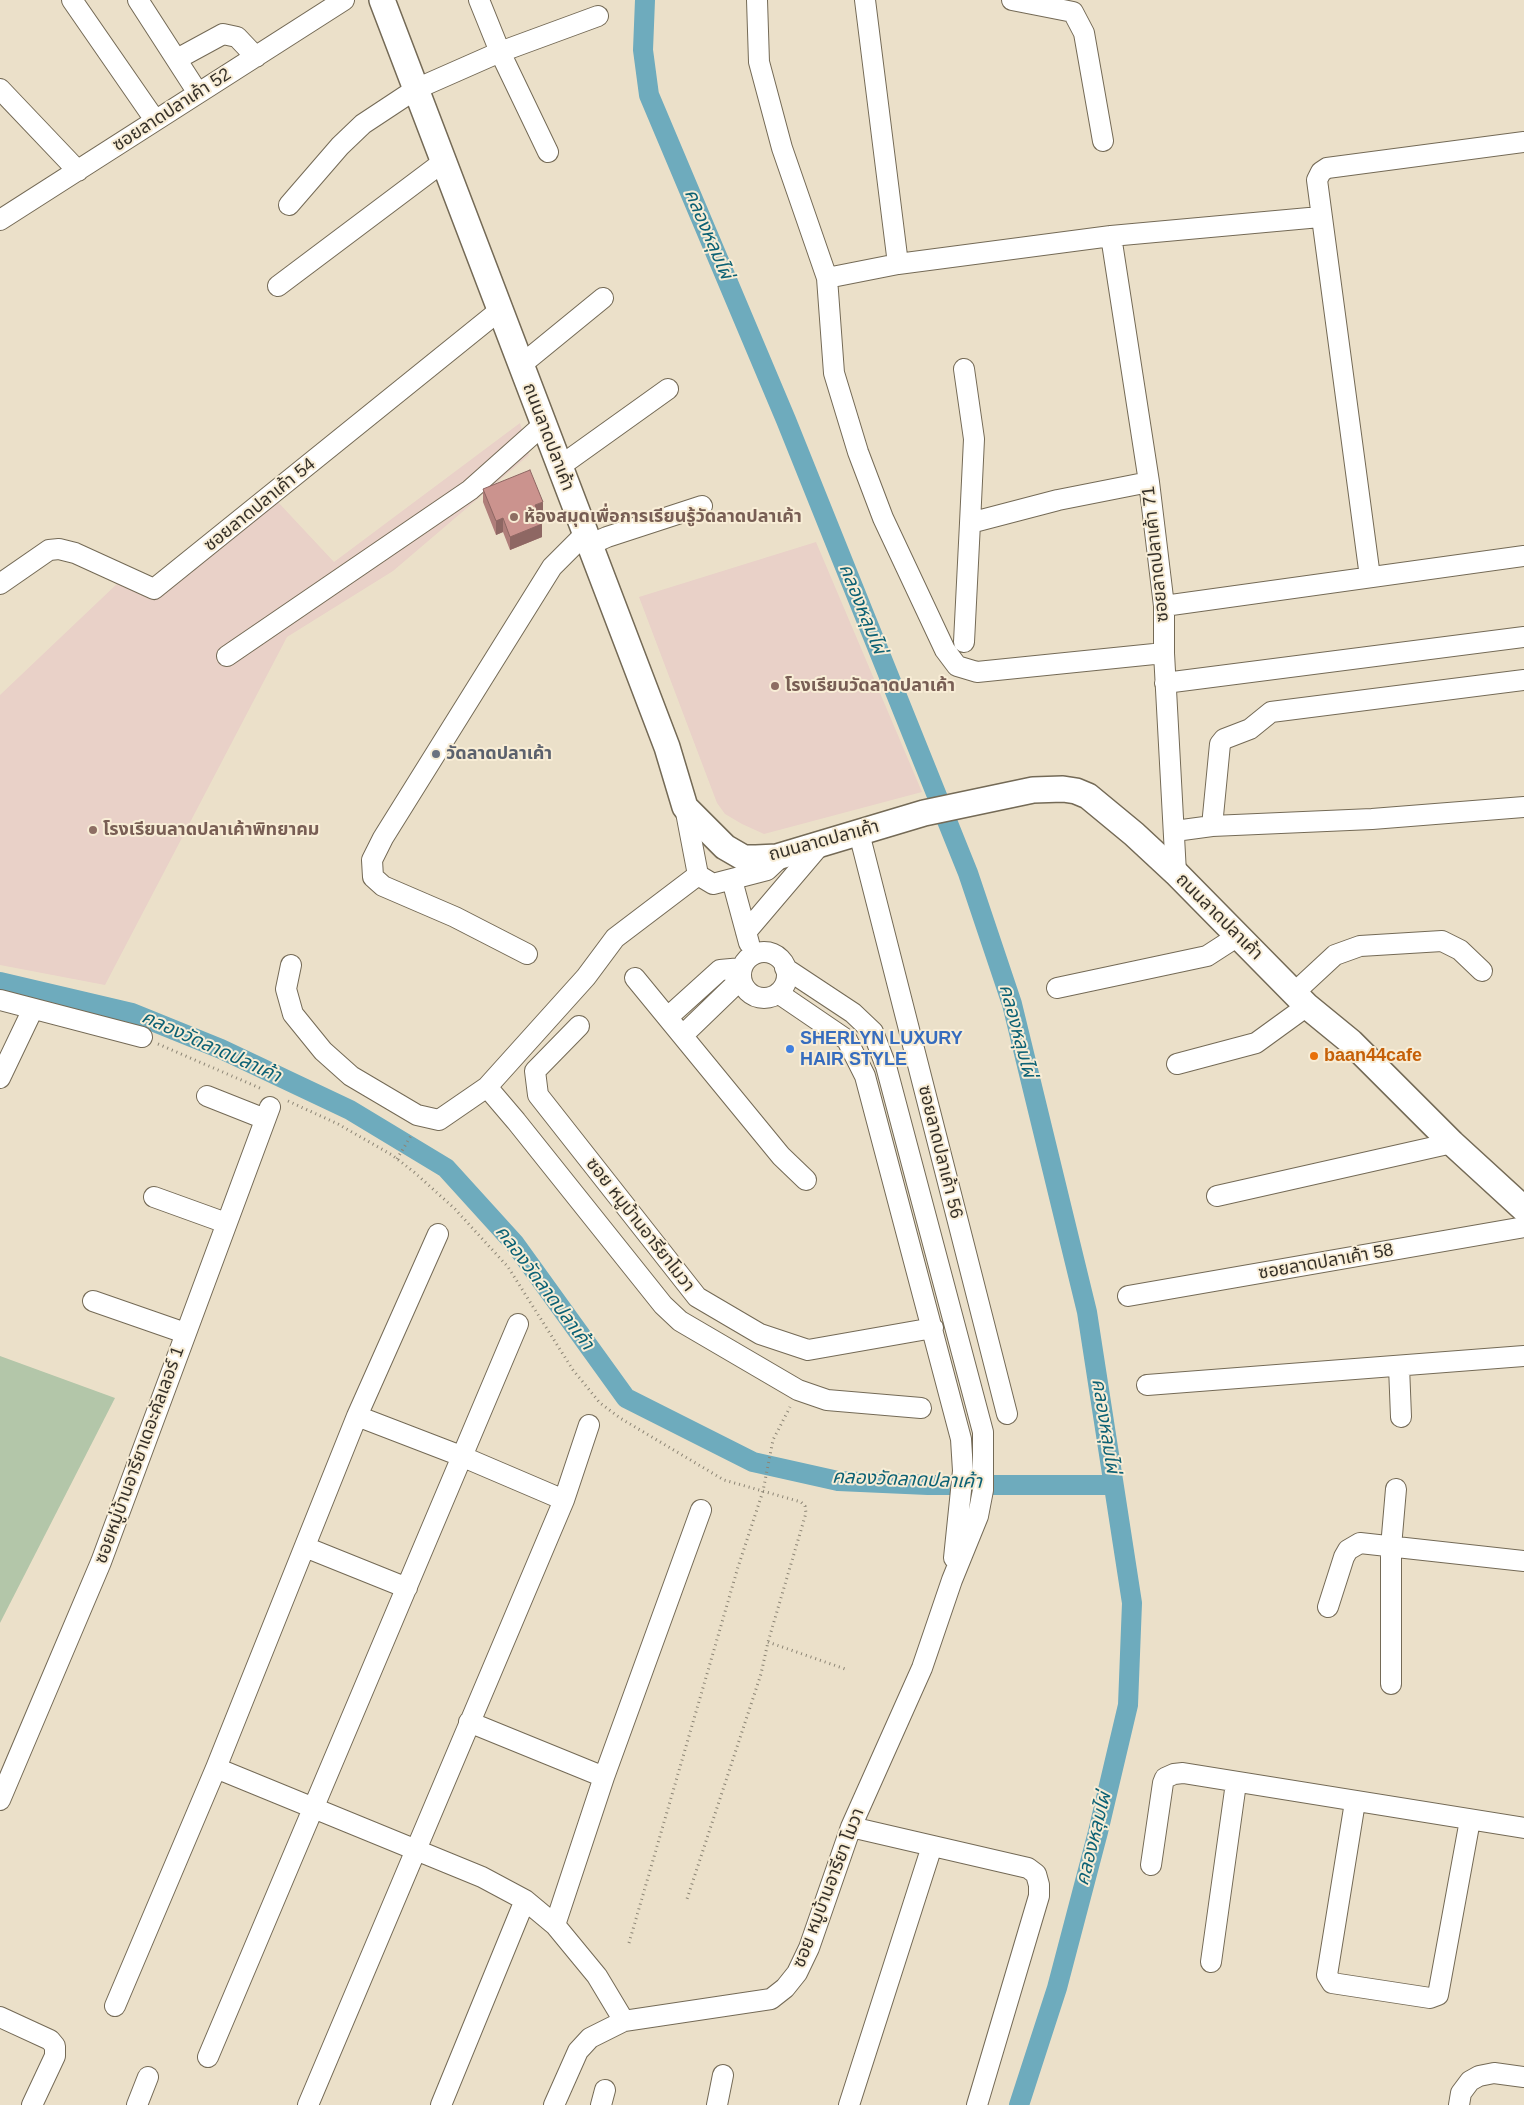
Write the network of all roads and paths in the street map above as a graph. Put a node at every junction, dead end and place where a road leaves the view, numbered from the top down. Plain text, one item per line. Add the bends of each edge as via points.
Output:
1 (72, 0) edge
2 (138, 0) edge
3 (344, 0) edge
4 (382, 0) edge
5 (479, 0) edge
6 (757, 0) edge
7 (865, 0) edge
8 (1012, 0) edge
9 (598, 16) dead end
10 (500, 52) junction
11 (256, 56) junction
12 (177, 59) junction
13 (416, 89) junction
14 (0, 90) edge
15 (198, 93) junction
16 (155, 120) junction
17 (1103, 141) dead end
18 (1524, 142) edge
19 (548, 152) dead end
20 (443, 162) junction
21 (78, 171) junction
22 (289, 205) dead end
23 (1320, 217) junction
24 (0, 220) edge
25 (1110, 236) junction
26 (898, 264) junction
27 (827, 278) junction
28 (278, 286) dead end
29 (603, 298) dead end
30 (500, 310) junction
31 (520, 365) junction
32 (964, 369) dead end
33 (668, 389) dead end
34 (543, 425) junction
35 (559, 467) junction
36 (1149, 482) junction
37 (702, 506) dead end
38 (970, 523) junction
39 (587, 540) junction
40 (1524, 556) edge
41 (1370, 577) junction
42 (0, 584) edge
43 (1164, 606) junction
44 (1524, 637) edge
45 (964, 642) dead end
46 (1164, 653) junction
47 (227, 656) dead end
48 (1524, 680) edge
49 (1166, 683) junction
50 (686, 807) junction
51 (1524, 807) edge
52 (1212, 826) junction
53 (1175, 830) junction
54 (859, 833) junction
55 (820, 845) junction
56 (784, 855) junction
57 (1176, 873) junction
58 (698, 875) junction
59 (732, 880) junction
60 (746, 932) junction
61 (1238, 936) junction
62 (527, 954) dead end
63 (291, 965) dead end
64 (745, 967) junction
65 (786, 968) junction
66 (1482, 971) dead end
67 (635, 978) dead end
68 (1057, 988) dead end
69 (778, 993) junction
70 (1301, 999) junction
71 (0, 1000) edge
72 (32, 1011) junction
73 (668, 1017) junction
74 (580, 1026) dead end
75 (682, 1035) junction
76 (142, 1037) joint
77 (1176, 1064) dead end
78 (0, 1078) edge
79 (486, 1087) junction
80 (207, 1096) dead end
81 (271, 1104) junction
82 (416, 1126) dead end
83 (1452, 1143) junction
84 (397, 1159) junction
85 (806, 1180) dead end
86 (1217, 1196) dead end
87 (154, 1198) dead end
88 (1524, 1209) edge
89 (226, 1222) junction
90 (1524, 1227) edge
91 (438, 1234) dead end
92 (1128, 1296) dead end
93 (93, 1301) dead end
94 (518, 1324) dead end
95 (932, 1328) junction
96 (185, 1333) junction
97 (1524, 1356) edge
98 (1398, 1366) junction
99 (1147, 1385) dead end
100 (798, 1390) junction
101 (921, 1408) dead end
102 (1007, 1414) dead end
103 (357, 1416) junction
104 (1401, 1417) dead end
105 (589, 1425) dead end
106 (461, 1456) junction
107 (1396, 1489) dead end
108 (762, 1491) junction
109 (564, 1500) junction
110 (701, 1510) dead end
111 (968, 1513) junction
112 (305, 1547) junction
113 (1392, 1547) junction
114 (1524, 1561) edge
115 (406, 1588) junction
116 (1328, 1607) dead end
117 (768, 1642) junction
118 (848, 1670) dead end
119 (1391, 1684) dead end
120 (469, 1722) junction
121 (216, 1768) junction
122 (604, 1777) junction
123 (1236, 1783) junction
124 (0, 1800) edge
125 (1355, 1802) junction
126 (314, 1809) junction
127 (1470, 1820) junction
128 (851, 1827) junction
129 (1524, 1828) edge
130 (932, 1846) junction
131 (417, 1850) junction
132 (1151, 1865) dead end
133 (526, 1900) junction
134 (686, 1902) dead end
135 (554, 1925) junction
136 (629, 1943) dead end
137 (1212, 1962) dead end
138 (115, 2006) dead end
139 (0, 2017) edge
140 (624, 2021) junction
141 (208, 2057) dead end
142 (723, 2075) dead end
143 (148, 2077) dead end
144 (1524, 2077) edge
145 (32, 2105) edge
146 (137, 2105) edge
147 (308, 2105) edge
148 (441, 2105) edge
149 (554, 2105) edge
150 (717, 2105) edge
151 (849, 2105) edge
152 (977, 2105) edge
153 (1459, 2105) edge

1 - 16 street
2 - 12 street
3 - 11 street, ซอยลาดปลาเค้า 52
4 - 13 main road, ถนนลาดปลาเค้า
5 - 10 street
6 - 27 street via 759,62 782,148
7 - 26 street
8 - 17 street via 1073,12 1084,33
9 - 10 street
10 - 13 street
10 - 19 street
11 - 12 street via 237,37 223,34
11 - 15 street, ซอยลาดปลาเค้า 52
12 - 15 street
13 - 20 main road, ถนนลาดปลาเค้า
13 - 22 street via 363,124
14 - 21 street
15 - 16 street, ซอยลาดปลาเค้า 52
16 - 21 street, ซอยลาดปลาเค้า 52
18 - 23 street via 1327,168 1317,180
20 - 28 street
20 - 30 main road, ถนนลาดปลาเค้า
21 - 24 street, ซอยลาดปลาเค้า 52
23 - 25 street
23 - 41 street
25 - 26 street
25 - 36 street, ซอยลาดปลาเค้า 71
26 - 27 street
27 - 46 street via 834,373 858,452 883,518 944,650 957,666 977,672
29 - 31 street
30 - 31 main road, ถนนลาดปลาเค้า
30 - 42 street, ซอยลาดปลาเค้า 54 via 154,589 75,553 59,549 49,550
31 - 34 main road, ถนนลาดปลาเค้า
32 - 38 street via 974,439
33 - 35 street
34 - 35 main road, ถนนลาดปลาเค้า
34 - 47 street via 470,490
35 - 39 main road, ถนนลาดปลาเค้า
36 - 38 street via 1058,500
36 - 43 street, ซอยลาดปลาเค้า 71
37 - 39 street
38 - 45 street
39 - 50 main road, ถนนลาดปลาเค้า via 667,747
39 - 62 street via 552,567 382,838 372,860 373,877 383,886 455,917
40 - 41 street
41 - 43 street
43 - 46 street, ซอยลาดปลาเค้า 71
44 - 49 street
46 - 49 street, ซอยลาดปลาเค้า 71
48 - 52 street via 1271,712 1250,729 1220,744
49 - 53 street, ซอยลาดปลาเค้า 71
50 - 56 main road, ถนนลาดปลาเค้า via 714,837 744,858
50 - 58 street
51 - 52 street via 1372,819
52 - 53 street
53 - 57 street, ซอยลาดปลาเค้า 71
54 - 55 main road, ถนนลาดปลาเค้า
54 - 57 main road, ถนนลาดปลาเค้า via 924,813 1033,790 1076,791 1088,796
54 - 102 street, ซอยลาดปลาเค้า 56
55 - 56 main road, ถนนลาดปลาเค้า
55 - 60 street
56 - 59 street via 767,870
57 - 61 main road, ถนนลาดปลาเค้า
58 - 59 street via 713,884
58 - 79 street via 615,938 586,977
59 - 60 street
60 - 64 street
61 - 68 street via 1207,956
61 - 70 main road, ถนนลาดปลาเค้า
63 - 79 street via 286,989 293,1014 322,1051 351,1076 417,1115 438,1120
64 - 65 street via 765,952 778,957
64 - 69 street via 744,986 755,996 763,998
64 - 73 street via 720,970
64 - 75 street
65 - 69 street via 785,982
65 - 111 street via 853,1013 873,1032 886,1066 982,1432 983,1490
66 - 70 street via 1460,950 1442,941 1360,946 1335,955
67 - 73 street
69 - 95 street via 847,1040 865,1076
70 - 77 street via 1256,1043
70 - 83 main road, ถนนลาดปลาเค้า via 1351,1042
71 - 72 street
72 - 76 street
72 - 78 street
73 - 75 street
74 - 95 street, ซอย หมูบ้านอารียาโมวา via 535,1071 538,1095 697,1297 760,1334 808,1350
75 - 85 street via 781,1156
76 - 81 path
79 - 100 street via 663,1305 680,1321
80 - 81 street
81 - 84 path via 338,1124
81 - 89 street, ซอยหมู่บ้านอารียาเดอะคัลเลอร์ 1
82 - 84 path
83 - 86 street
83 - 88 main road, ถนนลาดปลาเค้า
84 - 108 path via 455,1209 508,1267 573,1370 600,1403 724,1480
87 - 89 street
89 - 96 street, ซอยหมู่บ้านอารียาเดอะคัลเลอร์ 1
90 - 92 street, ซอยลาดปลาเค้า 58
91 - 103 street
93 - 96 street
94 - 106 street
95 - 111 street via 960,1439 962,1486
96 - 124 street, ซอยหมู่บ้านอารียาเดอะคัลเลอร์ 1 via 101,1562
97 - 98 street
98 - 99 street
98 - 104 street
100 - 101 street via 827,1400
100 - 108 path via 773,1440
103 - 106 street
103 - 112 street
105 - 109 street
106 - 109 street
106 - 115 street
107 - 113 street
108 - 117 path via 801,1502 806,1514
108 - 136 path
109 - 120 street
110 - 122 street
111 - 128 street, ซอย หมูบ้านอารียา โมวา via 952,1580 922,1668
112 - 115 street
112 - 121 street
113 - 114 street
113 - 116 street via 1360,1543 1348,1550
113 - 119 street
115 - 126 street
117 - 118 path
117 - 134 path via 761,1674
120 - 122 street
120 - 131 street
121 - 126 street
121 - 138 street
122 - 135 street
123 - 125 street
123 - 132 street via 1183,1773 1165,1778
123 - 137 street
125 - 127 street
125 - 127 street via 1327,1975 1332,1983 1430,1998 1438,1995
126 - 131 street
126 - 141 street
127 - 129 street
128 - 130 street
128 - 140 street, ซอย หมูบ้านอารียา โมวา via 809,1948 785,1988 771,2000
130 - 151 street
130 - 152 street via 1028,1868 1036,1874 1040,1886
131 - 133 street
131 - 147 street
133 - 135 street
133 - 148 street
135 - 140 street via 597,1976
139 - 145 street via 50,2040 55,2046 55,2056
140 - 149 street, ซอย หมูบ้านอารียา โมวา via 590,2038 578,2051
142 - 150 street
143 - 146 street
144 - 153 street via 1494,2073 1479,2076 1470,2081 1461,2093

